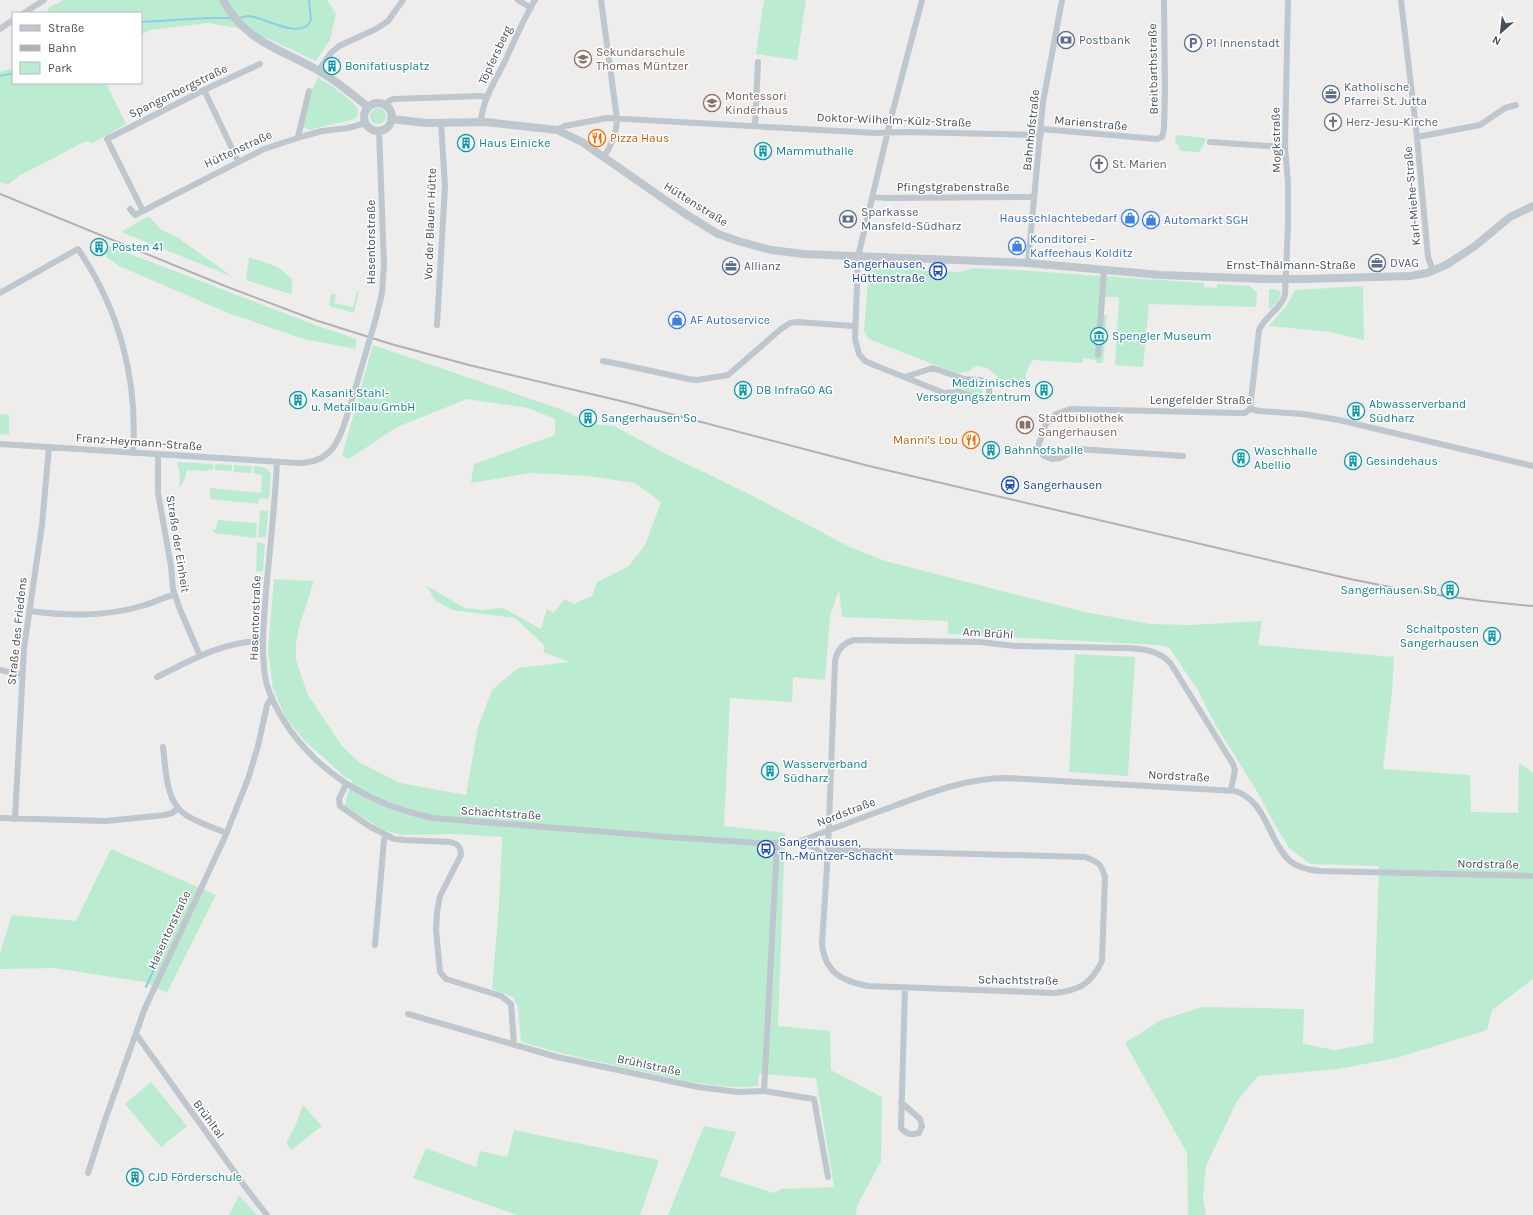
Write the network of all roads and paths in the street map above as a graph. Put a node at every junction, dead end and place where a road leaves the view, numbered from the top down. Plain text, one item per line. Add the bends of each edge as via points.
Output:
1 (44, 0) edge
2 (223, 0) edge
3 (403, 0) edge
4 (518, 0) edge
5 (535, 0) edge
6 (601, 0) edge
7 (922, 0) edge
8 (1062, 0) edge
9 (1164, 0) edge
10 (1288, 0) edge
11 (1401, 0) edge
12 (531, 8) junction
13 (26, 12) edge
14 (12, 21) edge
15 (0, 29) edge
16 (758, 62) dead end
17 (260, 64) dead end
18 (318, 70) junction
19 (204, 90) junction
20 (309, 91) dead end
21 (487, 97) junction
22 (386, 105) junction
23 (1516, 105) dead end
24 (368, 107) junction
25 (391, 119) junction
26 (617, 119) junction
27 (481, 122) junction
28 (366, 123) junction
29 (441, 123) junction
30 (755, 126) junction
31 (379, 130) junction
32 (557, 130) junction
33 (1041, 132) junction
34 (888, 133) junction
35 (298, 137) junction
36 (1162, 137) joint
37 (1417, 137) junction
38 (1210, 142) dead end
39 (1285, 147) junction
40 (604, 157) junction
41 (238, 161) junction
42 (872, 197) junction
43 (1034, 197) junction
44 (1532, 208) edge
45 (130, 209) dead end
46 (143, 211) junction
47 (858, 257) junction
48 (1028, 263) junction
49 (1104, 271) junction
50 (1433, 271) junction
51 (1285, 280) junction
52 (0, 293) edge
53 (437, 325) dead end
54 (854, 326) junction
55 (1098, 354) dead end
56 (603, 361) dead end
57 (905, 377) junction
58 (1250, 409) junction
59 (0, 444) edge
60 (49, 447) junction
61 (133, 452) junction
62 (158, 454) junction
63 (1183, 456) dead end
64 (277, 462) junction
65 (1533, 466) edge
66 (174, 595) junction
67 (29, 611) junction
68 (263, 640) junction
69 (200, 656) junction
70 (0, 670) edge
71 (22, 675) junction
72 (157, 677) dead end
73 (272, 697) junction
74 (163, 747) dead end
75 (346, 784) junction
76 (1231, 790) junction
77 (178, 808) junction
78 (0, 818) edge
79 (15, 819) junction
80 (828, 830) junction
81 (226, 833) junction
82 (386, 836) junction
83 (777, 843) junction
84 (796, 843) junction
85 (828, 850) junction
86 (827, 860) junction
87 (1533, 876) edge
88 (375, 945) dead end
89 (905, 988) junction
90 (408, 1014) dead end
91 (136, 1034) junction
92 (514, 1045) junction
93 (764, 1091) junction
94 (901, 1102) junction
95 (88, 1174) dead end
96 (828, 1177) dead end
97 (267, 1215) edge

1 - 13 street
2 - 18 street via 241,26 264,44
3 - 18 street via 388,21 339,46
4 - 12 street
5 - 12 street, Töpfersberg
6 - 26 street
7 - 34 street
8 - 33 street, Bahnhofstraße via 1043,102
9 - 36 street, Breitbarthstraße via 1165,90
10 - 39 street, Mogkstraße
11 - 37 street, Karl-Miehe-Straße
12 - 21 street, Töpfersberg
14 - 15 street
16 - 30 street
17 - 19 street, Spangenbergstraße
18 - 24 street
19 - 41 street
19 - 46 street, Spangenbergstraße via 107,139
20 - 35 street
21 - 22 street via 393,99
21 - 27 street, Töpfersberg
22 - 24 street via 376,103
22 - 25 street
23 - 37 street via 1505,108 1480,125
24 - 28 street via 364,116
25 - 29 street, Hüttenstraße
25 - 31 street via 387,127
26 - 30 street, Doktor-Wilhelm-Külz-Straße
26 - 32 street, Doktor-Wilhelm-Külz-Straße via 602,118
26 - 40 street via 617,126
27 - 29 street, Hüttenstraße
27 - 32 street, Hüttenstraße
28 - 31 street via 371,128
28 - 35 street, Hüttenstraße
29 - 53 street, Vor der Blauen Hütte via 445,186
30 - 34 street, Doktor-Wilhelm-Külz-Straße
31 - 64 street, Hasentorstraße, bridge via 384,273 382,293 342,432 333,449 323,457 306,463
32 - 40 street, Hüttenstraße via 577,139
33 - 34 street, Doktor-Wilhelm-Külz-Straße
33 - 36 street, Marienstraße via 1157,139
33 - 43 street, Bahnhofstraße
34 - 42 street
35 - 41 street, Hüttenstraße
37 - 50 street, Karl-Miehe-Straße via 1428,257
38 - 39 street
39 - 51 street, Mogkstraße via 1288,183
40 - 47 street, Hüttenstraße via 684,213 724,236 787,253
41 - 46 street, Hüttenstraße
42 - 43 street, Pfingstgrabenstraße
42 - 47 street
43 - 48 street, Bahnhofstraße
44 - 50 street, Ernst-Thälmann-Straße via 1510,217 1460,257
45 - 46 street via 135,215
47 - 48 street, Hüttenstraße
47 - 54 street
48 - 49 street, Ernst-Thälmann-Straße
49 - 51 street, Ernst-Thälmann-Straße
49 - 55 street
50 - 51 street, Ernst-Thälmann-Straße via 1410,276
51 - 58 street, Mogkstraße via 1284,299 1259,330
52 - 61 street via 78,249 108,302 125,352 133,405
54 - 56 street via 790,323 728,375 701,379 683,379
54 - 57 street via 856,348 863,359
57 - 57 street via 946,393 960,392 983,400 990,394 988,386 982,380 964,379 933,368
58 - 63 street, Lengefelder Straße via 1238,414 1070,409 1058,413 1048,421 1038,446 1044,456 1052,459 1078,450
58 - 65 street, Lengefelder Straße via 1338,420
59 - 60 street, Franz-Heymann-Straße
60 - 61 street, Franz-Heymann-Straße
60 - 67 street, Straße des Friedens via 42,525
61 - 62 street, Franz-Heymann-Straße
62 - 64 street, Franz-Heymann-Straße
62 - 66 street, Straße der Einheit via 158,492
64 - 68 street, Hasentorstraße
66 - 67 street via 112,612 68,615
66 - 69 street, Straße der Einheit
67 - 71 street, Straße des Friedens
68 - 69 street via 222,647
68 - 73 street, Hasentorstraße via 265,676
69 - 72 street
70 - 71 street
71 - 79 street, Straße des Friedens
73 - 75 street, Schachtstraße via 287,725 305,749
73 - 81 street, Hasentorstraße via 267,705 250,776
74 - 77 street via 171,797
75 - 82 street via 339,799 340,806
75 - 83 street, Schachtstraße via 386,804 433,818
76 - 80 street, Nordstraße via 990,778 927,794
76 - 80 street, Am Brühl via 1235,770 1233,764 1171,664 1164,656 1155,652 1144,649 1015,646 980,642 854,640 840,648 835,661
76 - 87 street, Nordstraße via 1242,794 1255,804 1283,853 1291,862 1303,868 1320,872
77 - 79 street via 166,815 106,822
77 - 81 street via 192,818
78 - 79 street
80 - 84 street, Nordstraße
80 - 85 street, Schachtstraße
81 - 91 street, Hasentorstraße
82 - 88 street
82 - 92 street via 405,840 450,842 460,848 461,855 440,896 436,930 440,972 446,979 501,996 511,1004
83 - 84 street, Schachtstraße
83 - 93 street
84 - 86 street, Schachtstraße via 815,847
85 - 86 street, Schachtstraße
85 - 89 street, Schachtstraße via 1085,858 1102,866 1105,877 1102,960 1088,982 1068,991 1055,993
86 - 89 street, Schachtstraße via 822,944 823,955 829,968 852,983
89 - 94 street
90 - 92 street, Brühlstraße
91 - 95 street, Hasentorstraße
91 - 97 street, Brühltal
92 - 93 street, Brühlstraße via 557,1057 698,1087 738,1092
93 - 96 street, Brühlstraße via 814,1099
94 - 94 street via 901,1128 912,1135 919,1132 922,1126 920,1119

